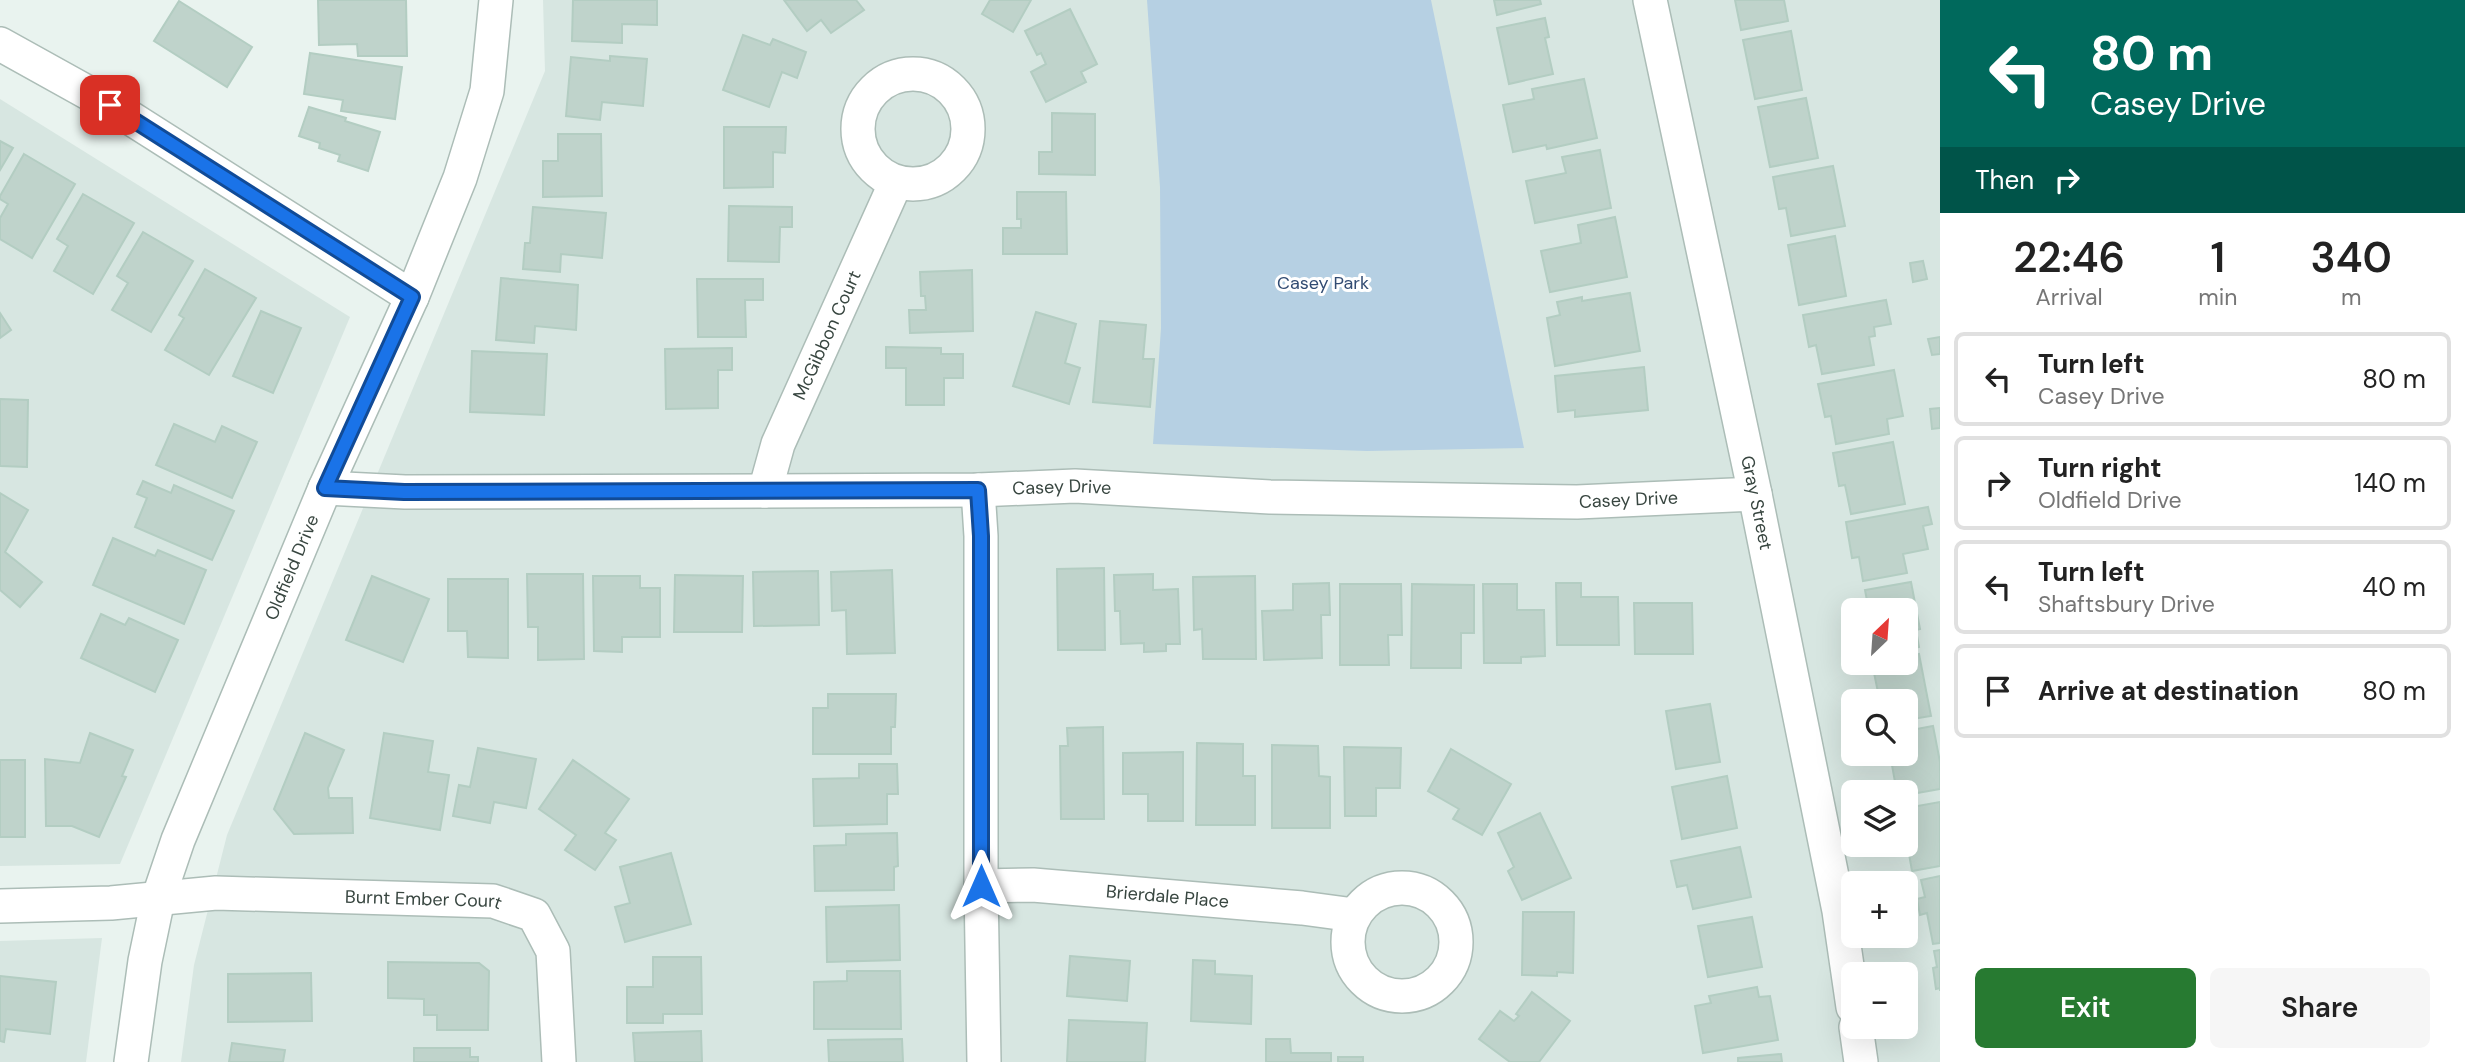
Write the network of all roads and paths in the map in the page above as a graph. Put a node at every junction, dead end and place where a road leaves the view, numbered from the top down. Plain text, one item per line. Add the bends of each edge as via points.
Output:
1 (496, 0) edge
2 (1650, 0) edge
3 (0, 44) edge
4 (896, 182) dead end
5 (412, 297) junction
6 (325, 488) junction
7 (978, 490) junction
8 (765, 491) junction
9 (1755, 494) junction
10 (981, 886) junction
11 (158, 899) junction
12 (0, 906) edge
13 (1354, 915) dead end
14 (1846, 962) edge
15 (1858, 1039) edge
16 (131, 1062) edge
17 (559, 1062) edge
18 (984, 1062) edge
19 (1861, 1062) edge

1 - 5 street, Oldfield Drive via 488,91 460,178
2 - 9 street, Gray Street
3 - 5 street via 110,105
4 - 8 street, McGibbon Court via 778,444
5 - 6 street, Oldfield Drive
6 - 8 street, Casey Drive
6 - 11 street, Oldfield Drive via 178,840
7 - 8 street, Casey Drive
7 - 9 street, Casey Drive via 1075,486 1270,497 1577,502
7 - 10 street
9 - 14 street, Gray Street
10 - 13 street, Brierdale Place via 1033,885
10 - 18 street
11 - 12 street, Burnt Ember Court
11 - 16 street, Oldfield Drive
11 - 17 street, Burnt Ember Court via 216,893 493,901 534,915 553,951
15 - 19 street

